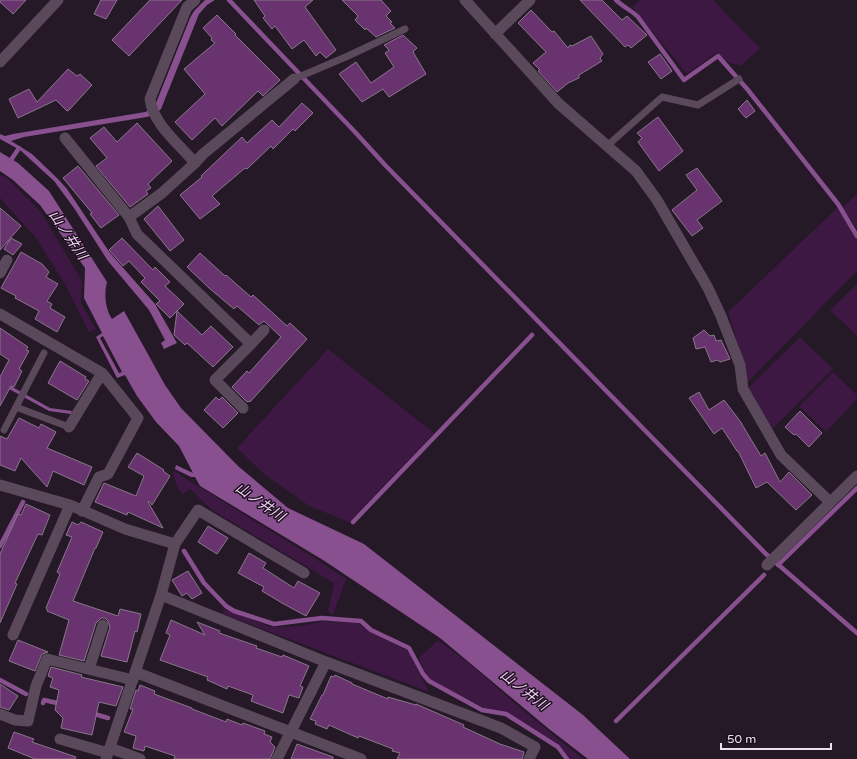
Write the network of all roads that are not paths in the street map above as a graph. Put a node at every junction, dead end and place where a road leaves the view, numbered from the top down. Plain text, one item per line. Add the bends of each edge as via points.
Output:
1 (58, 0) edge
2 (195, 0) edge
3 (464, 0) edge
4 (530, 0) edge
5 (405, 29) dead end
6 (495, 34) junction
7 (0, 62) edge
8 (294, 79) joint
9 (739, 79) dead end
10 (65, 138) dead end
11 (608, 145) junction
12 (195, 163) junction
13 (128, 217) junction
14 (7, 260) dead end
15 (0, 273) edge
16 (0, 314) edge
17 (264, 330) dead end
18 (251, 344) junction
19 (44, 353) dead end
20 (102, 373) junction
21 (16, 407) junction
22 (243, 408) dead end
23 (69, 427) joint
24 (4, 430) dead end
25 (857, 476) edge
26 (0, 485) edge
27 (830, 502) junction
28 (70, 505) junction
29 (82, 511) junction
30 (175, 544) junction
31 (767, 565) dead end
32 (304, 573) dead end
33 (161, 595) junction
34 (103, 625) dead end
35 (13, 635) dead end
36 (326, 662) junction
37 (89, 670) junction
38 (134, 676) junction
39 (0, 714) edge
40 (290, 732) junction
41 (60, 739) dead end
42 (108, 753) edge
43 (140, 759) edge
44 (277, 759) edge
45 (361, 759) edge
46 (529, 759) edge

1 - 7 street
2 - 12 street via 187,7 150,99 153,112 166,131
3 - 6 street
4 - 6 street
5 - 8 lane
6 - 11 street via 558,103
8 - 12 street
9 - 11 lane via 698,104 662,97
10 - 13 street
11 - 27 street via 636,171 657,200 708,288 740,365 743,389 781,455
12 - 13 street via 162,193
13 - 18 street via 138,234
14 - 15 street
16 - 20 street
17 - 18 street
18 - 22 street via 215,380
19 - 21 lane
20 - 23 street
20 - 29 street via 138,418 108,474 99,477
21 - 23 lane
21 - 24 lane
25 - 27 street
26 - 28 street
27 - 31 street
28 - 29 street
28 - 35 street
29 - 30 street via 125,529
30 - 32 street via 198,510
30 - 33 street
33 - 36 street
33 - 38 street
34 - 37 street
36 - 40 street
36 - 46 street via 501,728 535,748
37 - 38 street
37 - 39 street via 47,660 36,686 28,720 15,720
38 - 40 street
38 - 42 street
40 - 44 street
40 - 45 street
41 - 42 street
42 - 43 street

